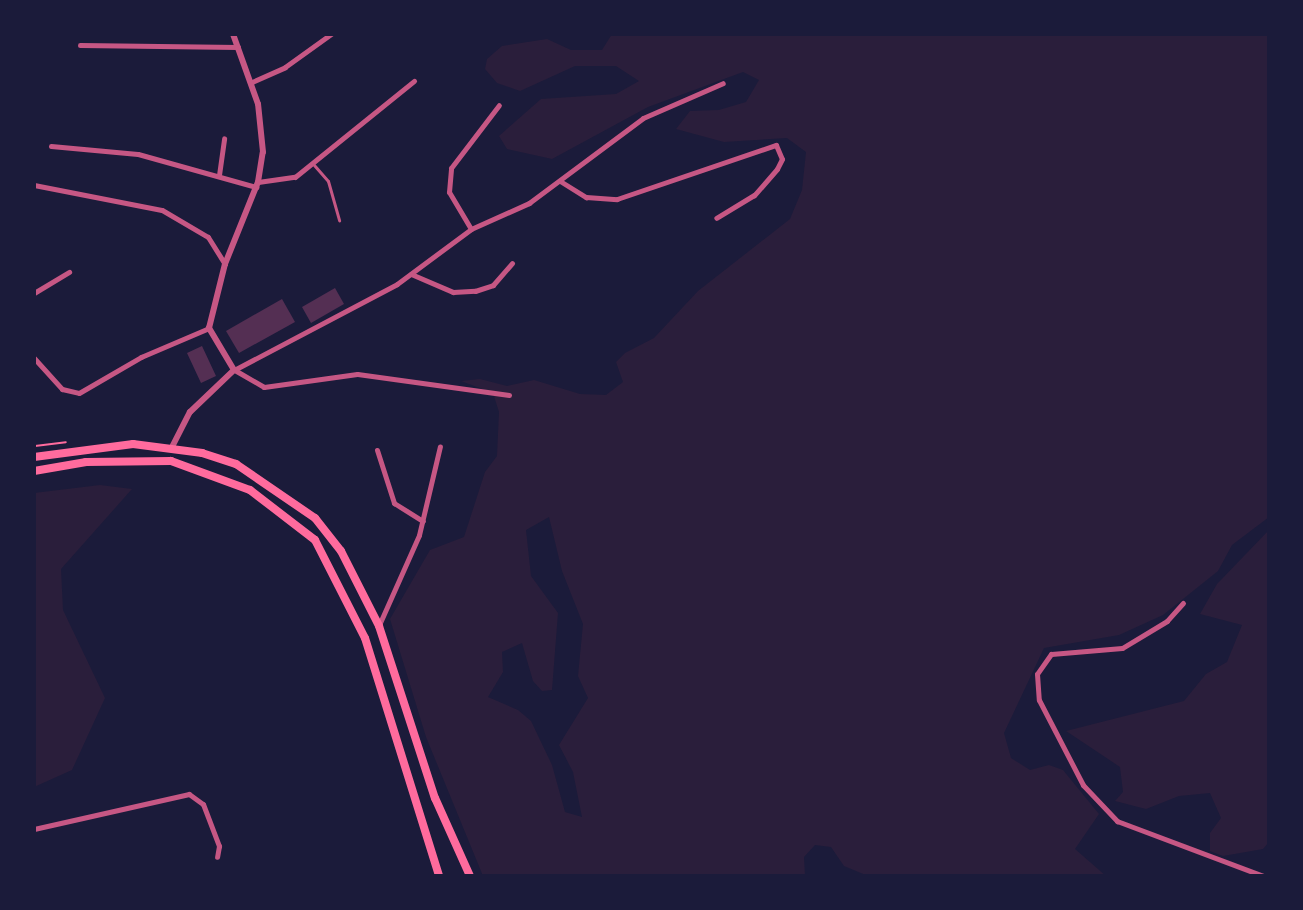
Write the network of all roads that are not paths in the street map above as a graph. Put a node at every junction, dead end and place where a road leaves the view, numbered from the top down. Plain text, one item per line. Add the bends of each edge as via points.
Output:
1 (233, 34) edge
2 (331, 34) edge
3 (80, 45) dead end
4 (239, 47) junction
5 (414, 81) dead end
6 (252, 82) junction
7 (723, 83) dead end
8 (499, 105) dead end
9 (224, 138) dead end
10 (51, 146) dead end
11 (314, 165) junction
12 (219, 175) junction
13 (560, 181) junction
14 (257, 184) junction
15 (34, 185) edge
16 (716, 218) dead end
17 (339, 220) dead end
18 (471, 229) junction
19 (512, 263) dead end
20 (225, 264) junction
21 (69, 272) dead end
22 (411, 274) junction
23 (34, 293) edge
24 (209, 328) junction
25 (34, 358) edge
26 (234, 370) junction
27 (509, 395) dead end
28 (440, 446) dead end
29 (172, 447) junction
30 (377, 450) dead end
31 (34, 457) edge
32 (34, 471) edge
33 (423, 521) junction
34 (1183, 603) dead end
35 (379, 626) junction
36 (34, 829) edge
37 (217, 857) dead end
38 (439, 876) edge
39 (470, 876) edge
40 (1263, 876) edge

1 - 4 street
2 - 6 street via 285,67
3 - 4 street
4 - 6 street
5 - 11 street via 341,135
6 - 14 street via 262,132
7 - 13 street via 643,118
8 - 18 street via 451,168 449,192
9 - 12 street
10 - 12 street via 138,154
11 - 14 street via 282,182
11 - 17 lane via 328,181
12 - 14 street
13 - 16 street via 586,197 617,199 776,145 782,159 777,169 754,195
13 - 18 street via 529,203
14 - 20 street
15 - 20 street via 162,210 208,237
18 - 22 street
19 - 22 street via 493,285 475,291 453,292
20 - 24 street
21 - 23 street
22 - 26 street
24 - 25 street via 141,357 79,393 62,389
24 - 26 street
26 - 27 street via 264,387 357,374
26 - 29 street via 190,412
28 - 33 street
29 - 31 highway via 133,444
29 - 35 highway via 236,464 315,518 341,551
30 - 33 street via 394,503
32 - 38 highway via 86,462 171,461 250,490 315,540 365,638
33 - 35 street
34 - 40 street via 1167,621 1122,648 1051,654 1037,674 1039,700 1083,785 1117,821
35 - 39 highway via 435,798
36 - 37 street via 189,794 203,804 219,846

